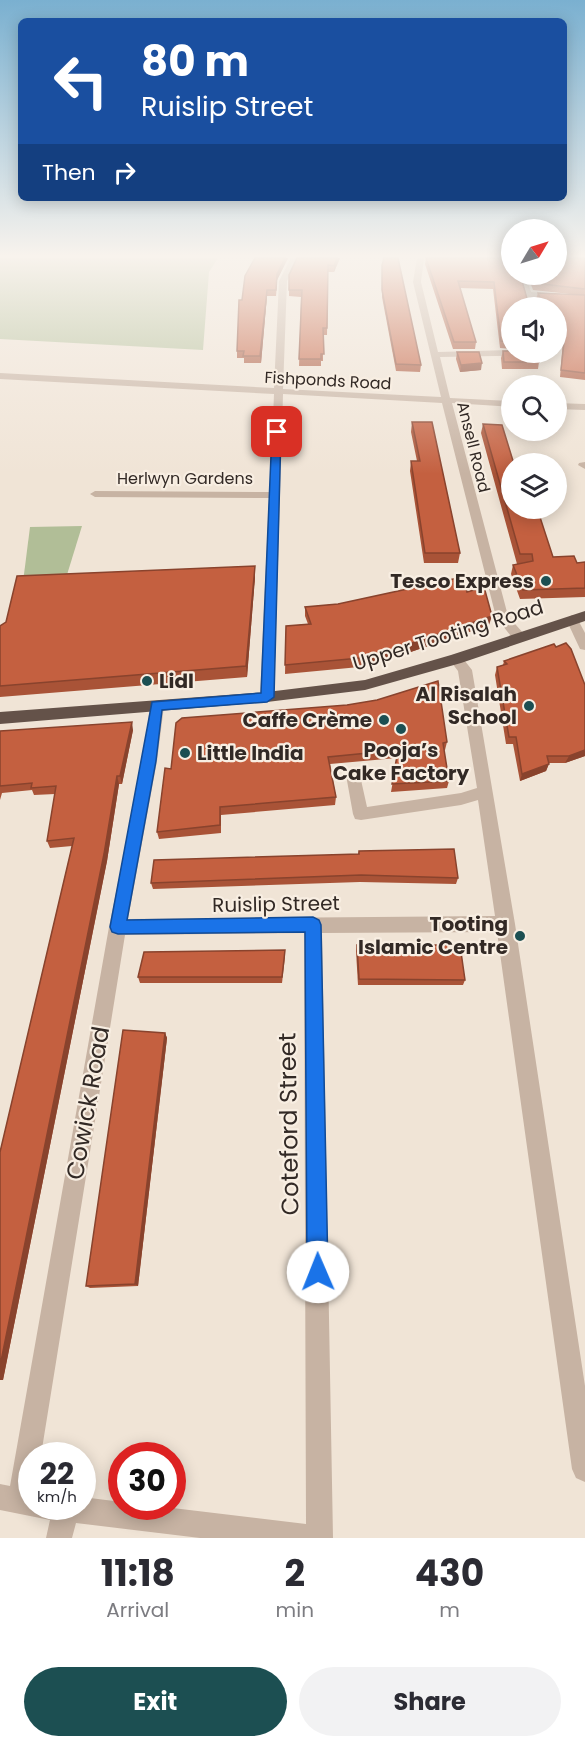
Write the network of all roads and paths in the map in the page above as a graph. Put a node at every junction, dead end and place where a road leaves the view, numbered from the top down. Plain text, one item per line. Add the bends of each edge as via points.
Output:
1 (281, 330) edge
2 (429, 330) edge
3 (501, 353) edge
4 (435, 355) junction
5 (0, 376) edge
6 (278, 393) junction
7 (447, 401) junction
8 (501, 403) edge
9 (567, 406) edge
10 (585, 407) edge
11 (96, 494) dead end
12 (275, 495) junction
13 (578, 617) edge
14 (519, 637) junction
15 (585, 646) edge
16 (456, 659) junction
17 (267, 697) junction
18 (157, 706) junction
19 (0, 718) edge
20 (354, 775) dead end
21 (483, 792) junction
22 (506, 924) junction
23 (313, 925) junction
24 (118, 927) junction
25 (41, 1442) edge
26 (585, 1469) edge
27 (96, 1512) edge
28 (45, 1520) edge
29 (59, 1538) edge
30 (310, 1538) edge
31 (320, 1538) edge

1 - 6 street
2 - 4 street, Ansell Road
3 - 4 street
4 - 7 street, Ansell Road
5 - 6 street, Fishponds Road
6 - 7 street, Fishponds Road
6 - 12 street
7 - 8 street, Fishponds Road
7 - 14 street, Ansell Road via 500,612
9 - 10 street
11 - 12 street, Herlwyn Gardens
12 - 17 street
13 - 14 highway, Upper Tooting Road
13 - 15 street
14 - 16 highway, Upper Tooting Road
16 - 17 highway, Upper Tooting Road via 365,685
16 - 21 street via 465,670
17 - 18 highway, Upper Tooting Road
18 - 19 highway, Upper Tooting Road
18 - 24 street, Cowick Road
20 - 21 street via 361,814
21 - 22 street
22 - 23 street, Ruislip Street
22 - 26 street
23 - 24 street, Ruislip Street
23 - 31 street, Coteford Street
24 - 25 street, Cowick Road
27 - 30 street
28 - 29 street, Cowick Road

